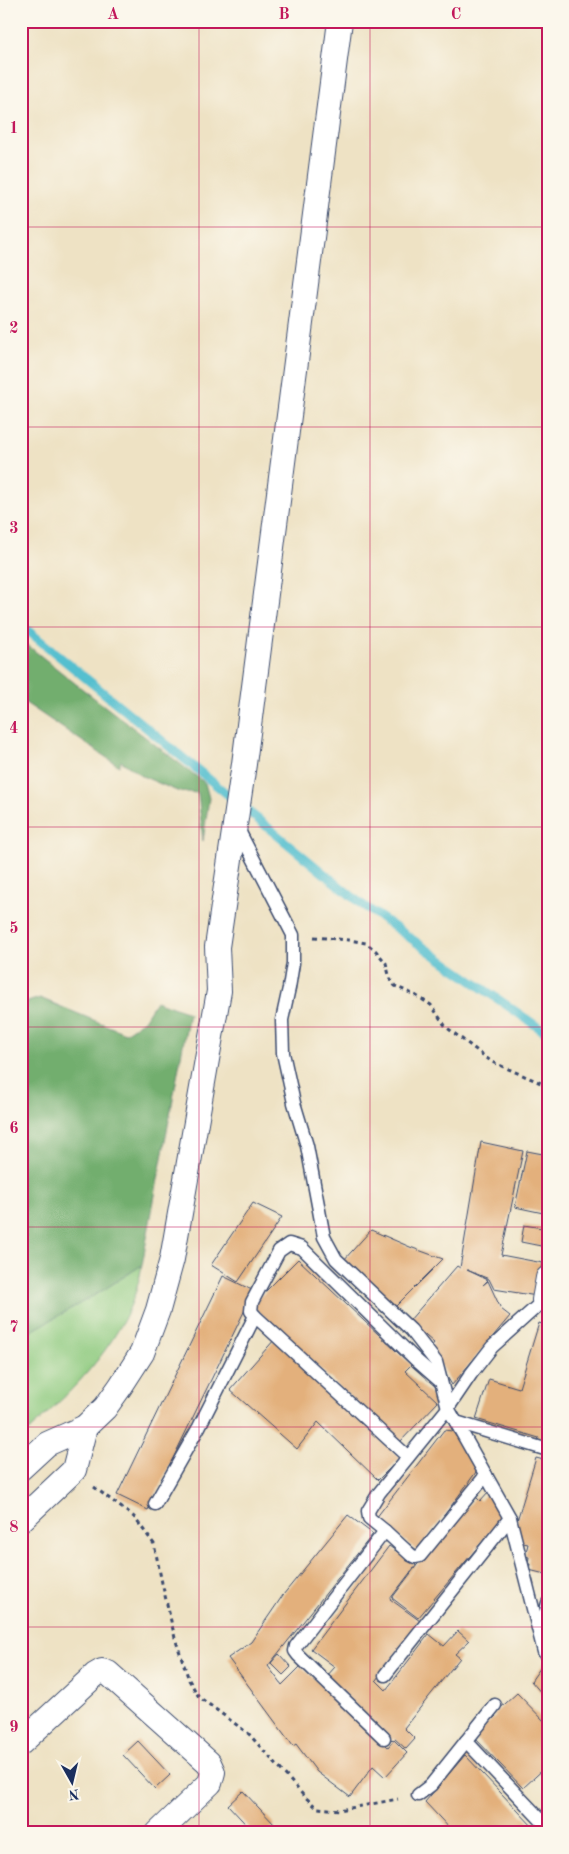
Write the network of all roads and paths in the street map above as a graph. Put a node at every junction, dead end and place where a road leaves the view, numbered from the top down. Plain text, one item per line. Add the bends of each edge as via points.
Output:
1 (340, 21) edge
2 (235, 822) junction
3 (289, 928) junction
4 (548, 1086) edge
5 (547, 1293) edge
6 (255, 1316) junction
7 (441, 1382) junction
8 (448, 1408) junction
9 (456, 1422) junction
10 (85, 1427) junction
11 (548, 1450) edge
12 (408, 1457) junction
13 (21, 1468) edge
14 (74, 1470) junction
15 (486, 1476) junction
16 (155, 1504) dead end
17 (510, 1518) junction
18 (21, 1520) edge
19 (385, 1531) junction
20 (548, 1603) edge
21 (540, 1634) junction
22 (548, 1654) edge
23 (385, 1675) dead end
24 (495, 1705) dead end
25 (384, 1738) dead end
26 (466, 1741) junction
27 (21, 1744) edge
28 (418, 1795) joint
29 (158, 1833) edge
30 (540, 1833) edge

1 - 2 street
2 - 3 lane
2 - 10 street via 217,947 219,991 214,1027 172,1259 142,1353 105,1408
3 - 4 path via 308,936 366,944 386,963 395,986 431,1005 446,1027 492,1062
3 - 7 lane via 293,935 293,963 282,1020 283,1053 307,1146 324,1237 336,1260 411,1330 436,1362
5 - 8 lane via 492,1347
6 - 7 lane via 251,1311 252,1302 279,1251 289,1244 302,1248
6 - 12 lane
6 - 16 lane via 199,1427
7 - 8 lane
8 - 9 lane
8 - 12 lane
9 - 11 lane
9 - 15 lane
10 - 13 street via 47,1444
10 - 14 street
12 - 19 lane via 368,1511 369,1518
14 - 18 street
14 - 28 path via 134,1517 154,1544 176,1638 189,1680 199,1697 249,1734 318,1808 340,1810
15 - 17 lane
15 - 19 lane via 420,1556 411,1555
17 - 21 lane
17 - 23 lane
19 - 25 lane via 295,1651
20 - 21 lane
21 - 22 lane via 544,1652
24 - 26 lane
26 - 28 lane via 431,1785
26 - 30 lane via 542,1821
27 - 29 street via 94,1675 102,1671 108,1673 209,1763 212,1772 210,1783

